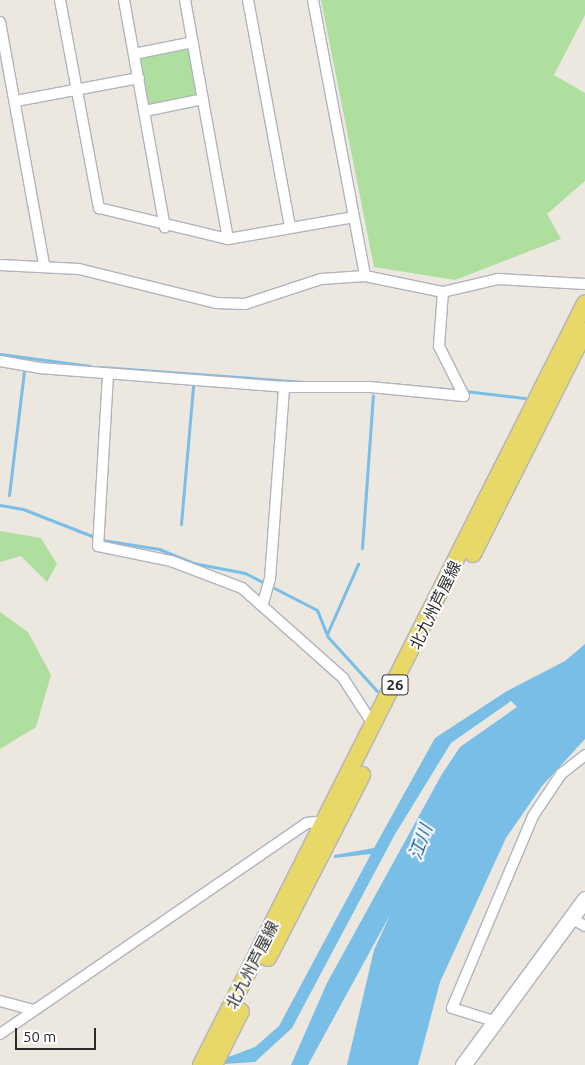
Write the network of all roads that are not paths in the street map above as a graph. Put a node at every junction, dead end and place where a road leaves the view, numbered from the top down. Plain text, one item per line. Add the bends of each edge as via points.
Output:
1 (60, 0) edge
2 (124, 0) edge
3 (186, 0) edge
4 (248, 0) edge
5 (314, 0) edge
6 (0, 22) edge
7 (193, 42) junction
8 (134, 54) junction
9 (139, 78) junction
10 (76, 90) junction
11 (203, 99) junction
12 (16, 101) junction
13 (145, 110) junction
14 (354, 217) junction
15 (165, 227) junction
16 (290, 227) junction
17 (228, 239) junction
18 (44, 264) junction
19 (0, 265) edge
20 (365, 276) junction
21 (585, 284) edge
22 (443, 292) junction
23 (585, 303) edge
24 (585, 331) edge
25 (0, 361) edge
26 (108, 374) junction
27 (284, 387) junction
28 (263, 603) junction
29 (375, 727) junction
30 (585, 755) edge
31 (331, 823) junction
32 (585, 899) edge
33 (571, 918) junction
34 (585, 926) edge
35 (0, 1001) edge
36 (34, 1010) junction
37 (497, 1022) junction
38 (0, 1034) edge
39 (201, 1065) edge
40 (214, 1065) edge
41 (463, 1065) edge

1 - 10 street
2 - 8 street
3 - 7 street
4 - 16 street
5 - 14 street
6 - 12 street
7 - 8 street
7 - 11 street
8 - 9 street
9 - 10 street
9 - 13 street
10 - 12 street
10 - 15 street via 99,208
11 - 13 street
11 - 17 street
12 - 18 street
13 - 15 street
14 - 16 street
14 - 20 street
15 - 17 street
16 - 17 street
18 - 19 street
18 - 20 street via 216,303 245,304 321,279
20 - 22 street
21 - 22 street via 498,279
22 - 27 street via 439,346 464,396 370,387
23 - 29 main road, 北九州芦屋線 / 26
24 - 31 main road, 北九州芦屋線 / 26
25 - 26 street
26 - 27 street
26 - 28 street via 98,546 171,561 242,588
27 - 28 street via 270,578
28 - 29 street via 343,678
29 - 31 main road, 北九州芦屋線 / 26
30 - 37 street via 561,774 533,816 452,1008
31 - 36 street via 307,823
31 - 39 main road, 北九州芦屋線 / 26
31 - 40 main road, 北九州芦屋線 / 26
32 - 33 street
33 - 34 street
33 - 37 street
35 - 36 street
36 - 38 street
37 - 41 street

